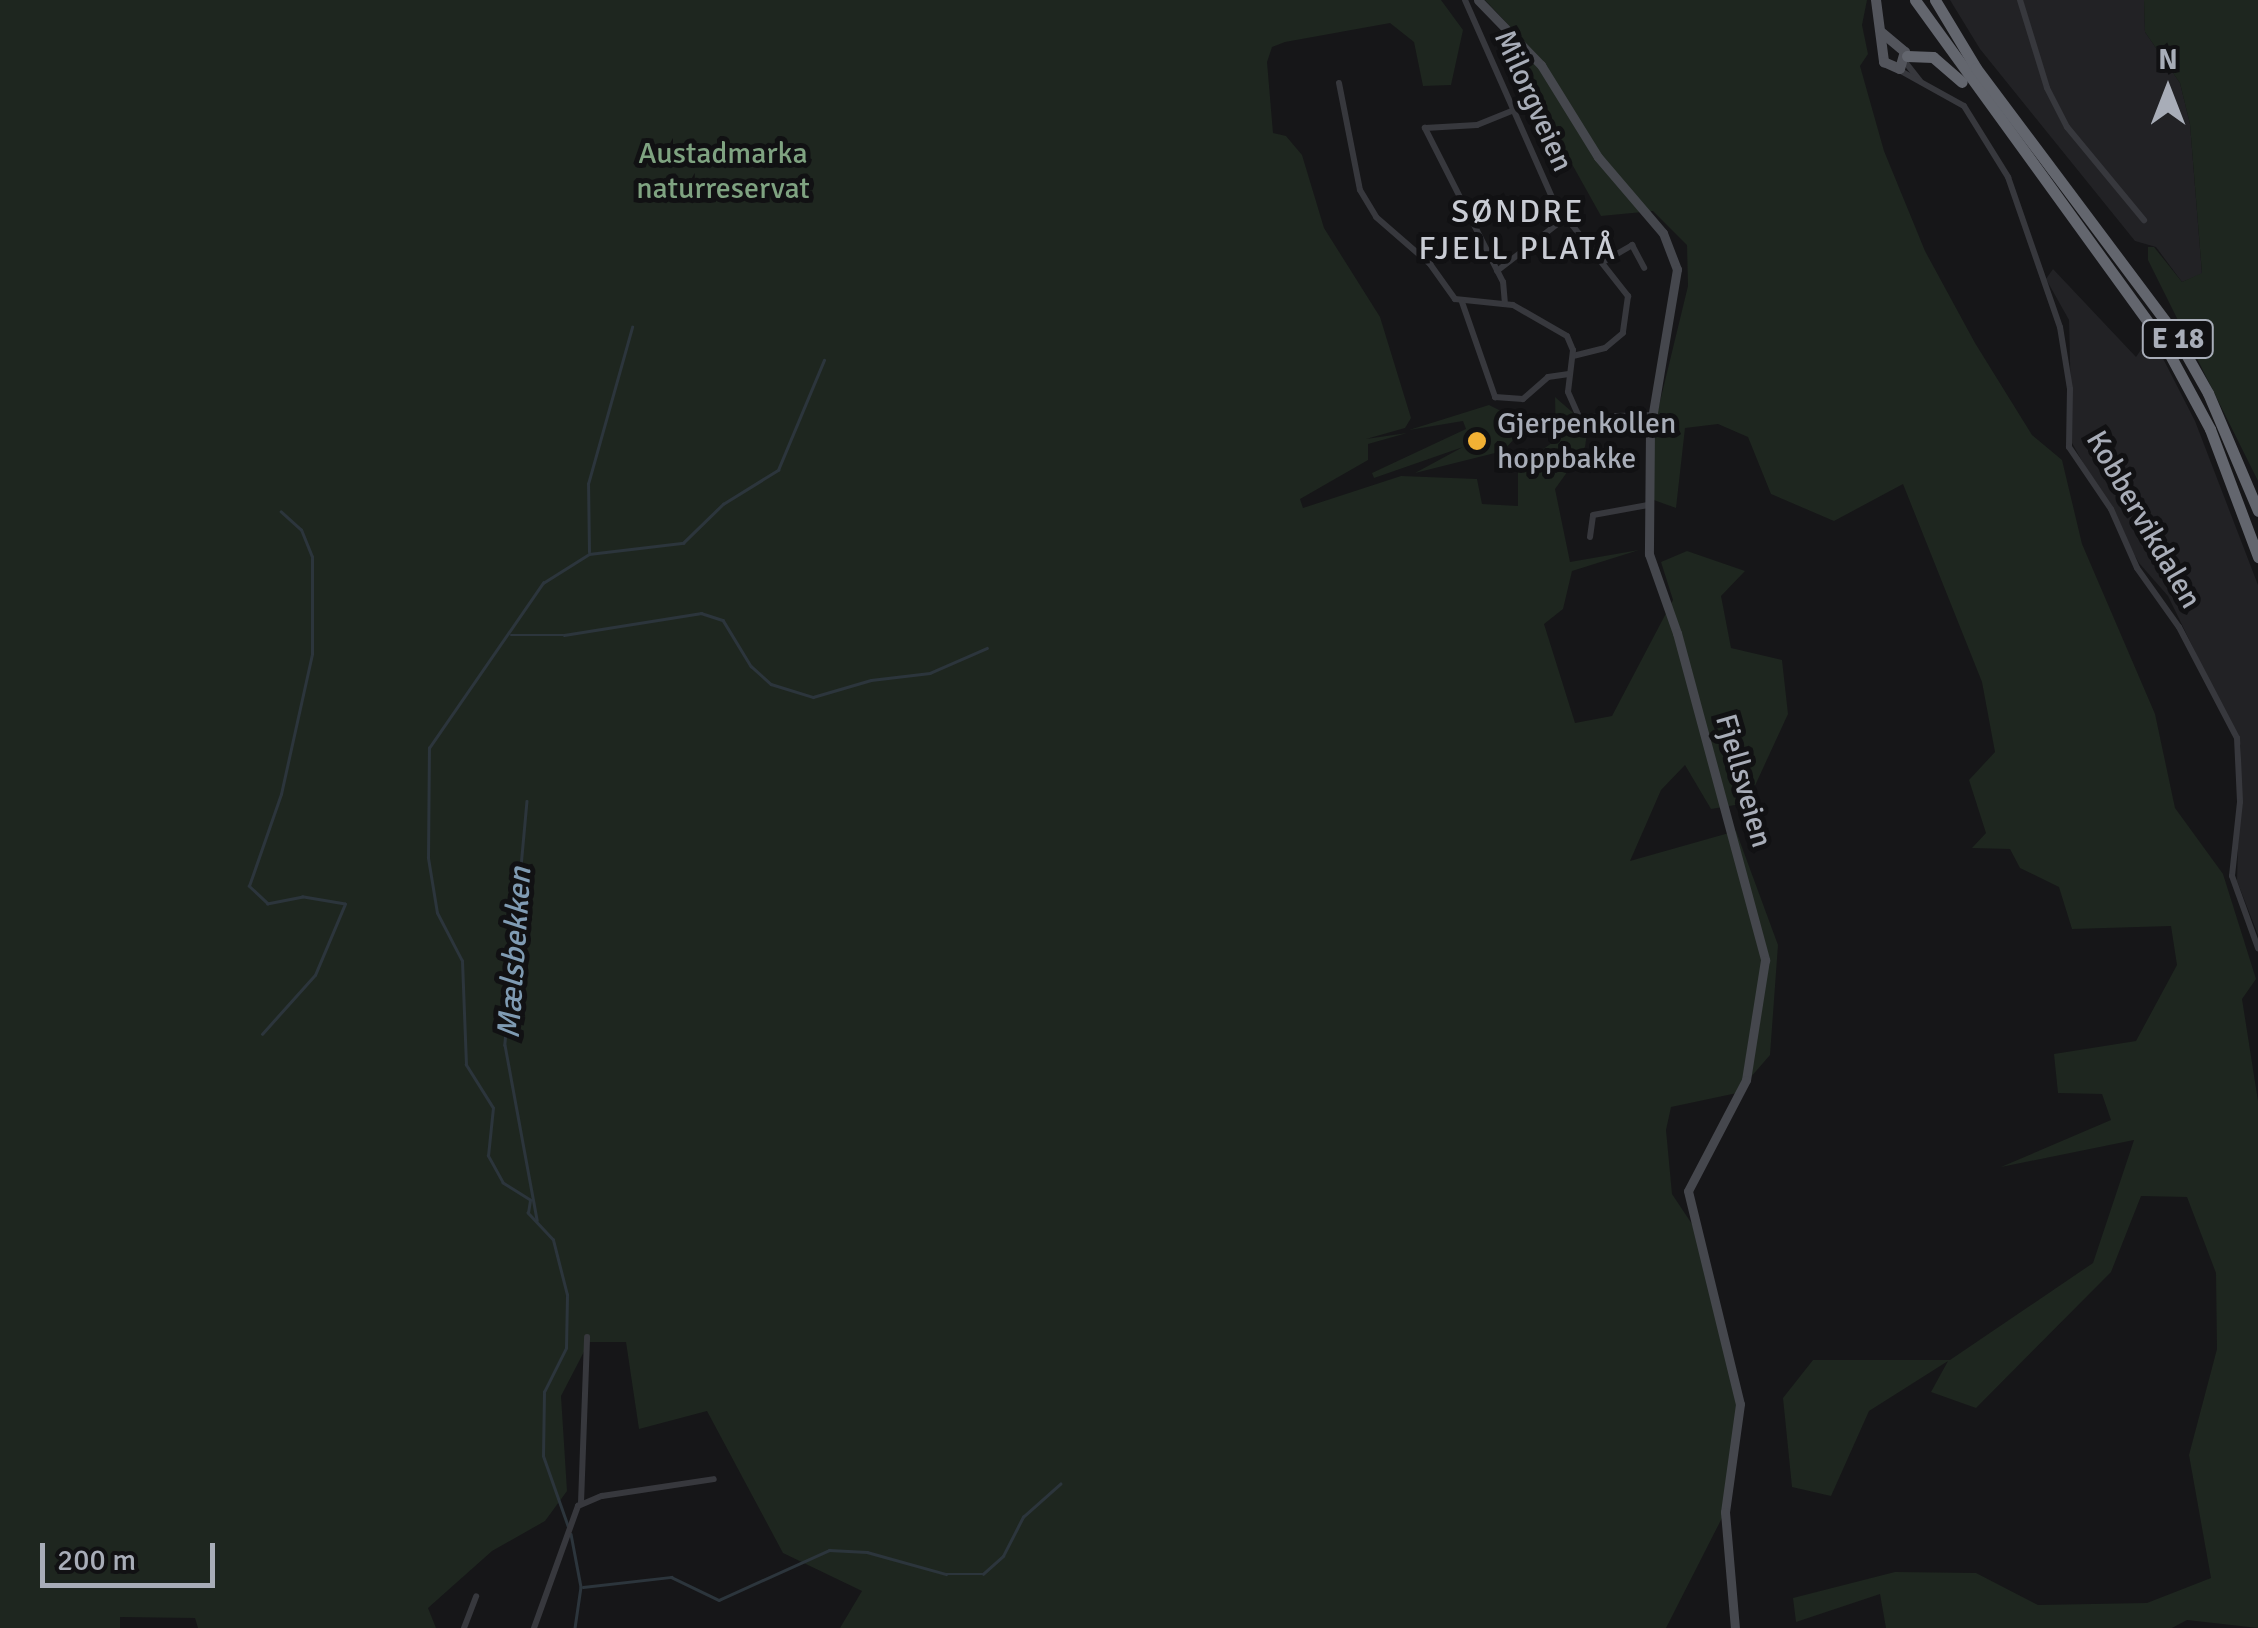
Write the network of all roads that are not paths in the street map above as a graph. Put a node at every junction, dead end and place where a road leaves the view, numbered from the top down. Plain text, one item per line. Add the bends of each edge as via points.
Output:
1 (1465, 0) edge
2 (1478, 0) edge
3 (1876, 0) edge
4 (1915, 0) edge
5 (1938, 0) edge
6 (2020, 0) edge
7 (1890, 50) junction
8 (1904, 63) junction
9 (1339, 84) dead end
10 (1512, 111) junction
11 (2012, 141) junction
12 (1565, 218) junction
13 (2144, 220) dead end
14 (1603, 262) junction
15 (1644, 268) dead end
16 (1497, 270) junction
17 (1462, 302) junction
18 (1505, 304) junction
19 (1573, 356) junction
20 (1569, 374) junction
21 (1652, 415) junction
22 (1648, 505) junction
23 (2258, 512) edge
24 (1590, 536) dead end
25 (2258, 557) edge
26 (2258, 948) edge
27 (588, 1338) dead end
28 (714, 1479) dead end
29 (582, 1503) junction
30 (476, 1596) dead end
31 (464, 1628) edge
32 (534, 1628) edge
33 (1736, 1628) edge

1 - 10 street, Milorgveien
2 - 21 main road, Fjellsveien via 1541,65 1598,157 1672,249 1676,300
3 - 7 main road
4 - 11 highway, E 18
5 - 23 highway, E 18 via 1976,68 2165,318 2208,393
6 - 13 street via 2046,88 2067,128
7 - 8 main road
7 - 8 main road via 1886,66
8 - 11 highway, E 18 via 1927,55 1945,64
8 - 26 street, Kobbervikdalen via 1921,82 1964,106 2003,166 2060,327 2070,389 2069,447 2111,509 2137,568 2179,627 2237,738 2240,802 2232,876
9 - 17 street via 1367,206
10 - 12 street, Milorgveien
10 - 16 street via 1477,125 1425,128
11 - 25 highway, E 18 via 2115,269 2163,342 2216,442
12 - 14 street, Milorgveien
12 - 16 street, Milorgveien
14 - 15 street via 1632,244
14 - 19 street, Milorgveien via 1628,296 1626,327 1610,346
16 - 18 street
17 - 18 street
17 - 20 street via 1495,397 1528,398 1548,378
18 - 19 street via 1562,333
19 - 20 street
20 - 21 street via 1572,409 1584,419
21 - 22 main road, Fjellsveien
22 - 24 street via 1593,515
22 - 33 main road, Fjellsveien via 1650,567 1677,634 1765,960 1746,1080 1694,1170 1687,1196 1738,1394 1725,1524
27 - 29 street
28 - 29 street
29 - 32 street via 564,1532
30 - 31 street

